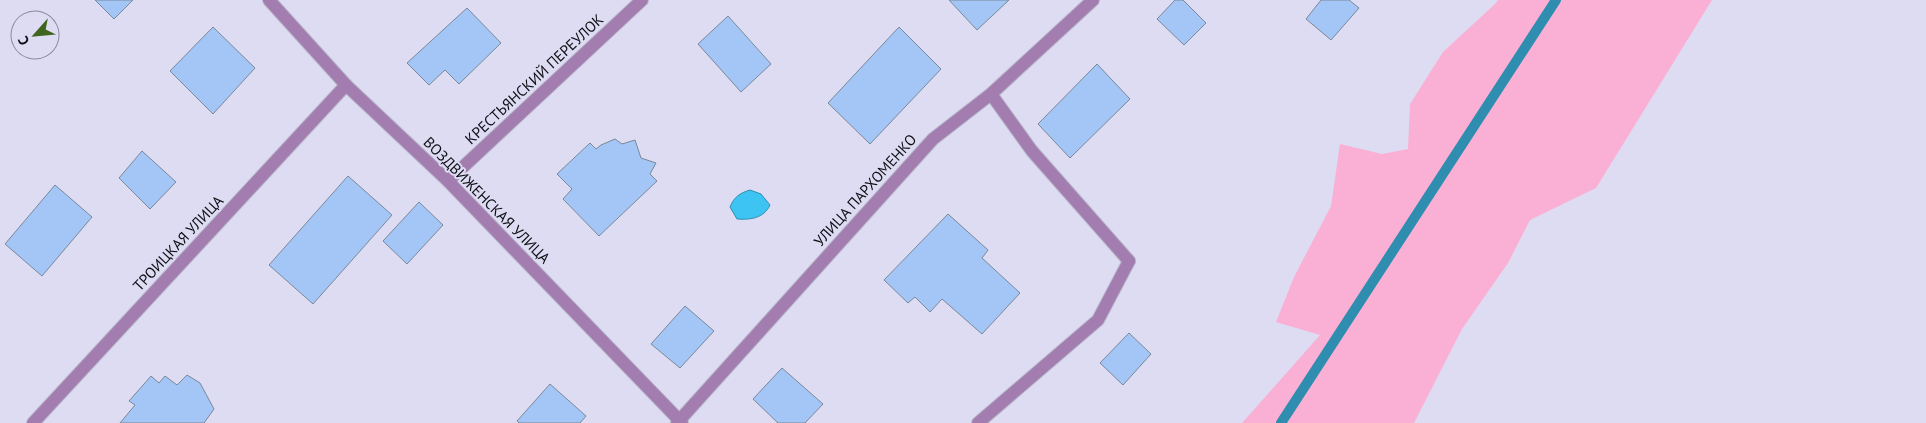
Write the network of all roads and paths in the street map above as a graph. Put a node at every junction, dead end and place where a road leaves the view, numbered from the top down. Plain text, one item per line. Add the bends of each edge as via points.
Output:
1 (269, 0) edge
2 (642, 0) edge
3 (1093, 0) edge
4 (346, 85) junction
5 (991, 94) junction
6 (448, 181) junction
7 (679, 422) edge
8 (33, 423) edge
9 (978, 423) edge

1 - 4 street, ВОЗДВИЖЕНСКАЯ УЛИЦА
2 - 6 street, КРЕСТЬЯНСКИЙ ПЕРЕУЛОК
3 - 5 street, УЛИЦА ПАРХОМЕНКО
4 - 6 street, ВОЗДВИЖЕНСКАЯ УЛИЦА
4 - 8 street, ТРОИЦКАЯ УЛИЦА
5 - 7 street, УЛИЦА ПАРХОМЕНКО via 933,139
5 - 9 street via 1032,151 1130,261 1098,320
6 - 7 street, ВОЗДВИЖЕНСКАЯ УЛИЦА

